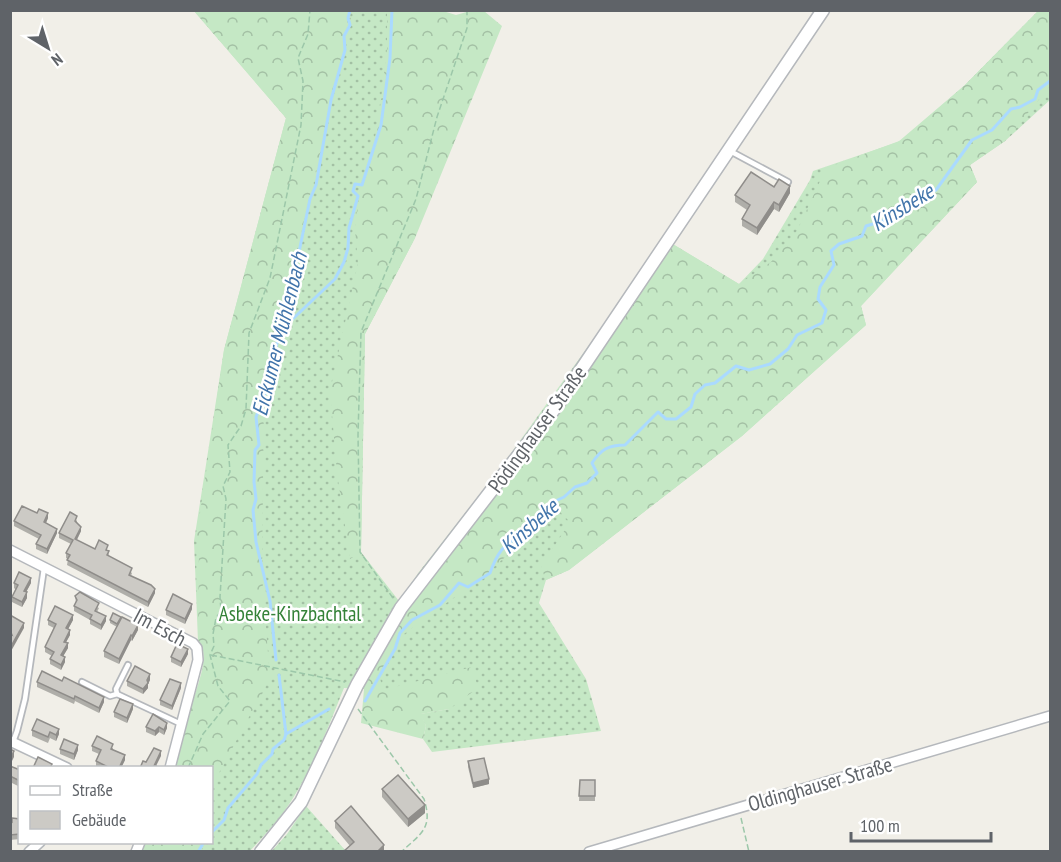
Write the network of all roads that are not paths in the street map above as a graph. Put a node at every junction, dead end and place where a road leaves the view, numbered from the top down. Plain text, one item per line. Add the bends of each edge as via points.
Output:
1 (824, 10) edge
2 (729, 150) junction
3 (788, 182) edge
4 (10, 550) edge
5 (44, 567) junction
6 (128, 665) dead end
7 (82, 682) dead end
8 (117, 694) junction
9 (1050, 716) edge
10 (181, 724) junction
11 (12, 741) edge
12 (63, 766) edge
13 (170, 766) edge
14 (261, 852) edge
15 (589, 852) edge

1 - 2 street, Pödinghauser Straße
2 - 3 lane
2 - 14 street, Pödinghauser Straße via 558,404 401,608 350,698 301,802
4 - 5 street, Im Esch
5 - 10 street, Im Esch via 193,643 198,660
5 - 11 lane via 25,699
6 - 8 lane
7 - 8 lane via 110,696
8 - 10 lane
9 - 15 street, Oldinghauser Straße
10 - 13 street, Im Esch
11 - 12 street

